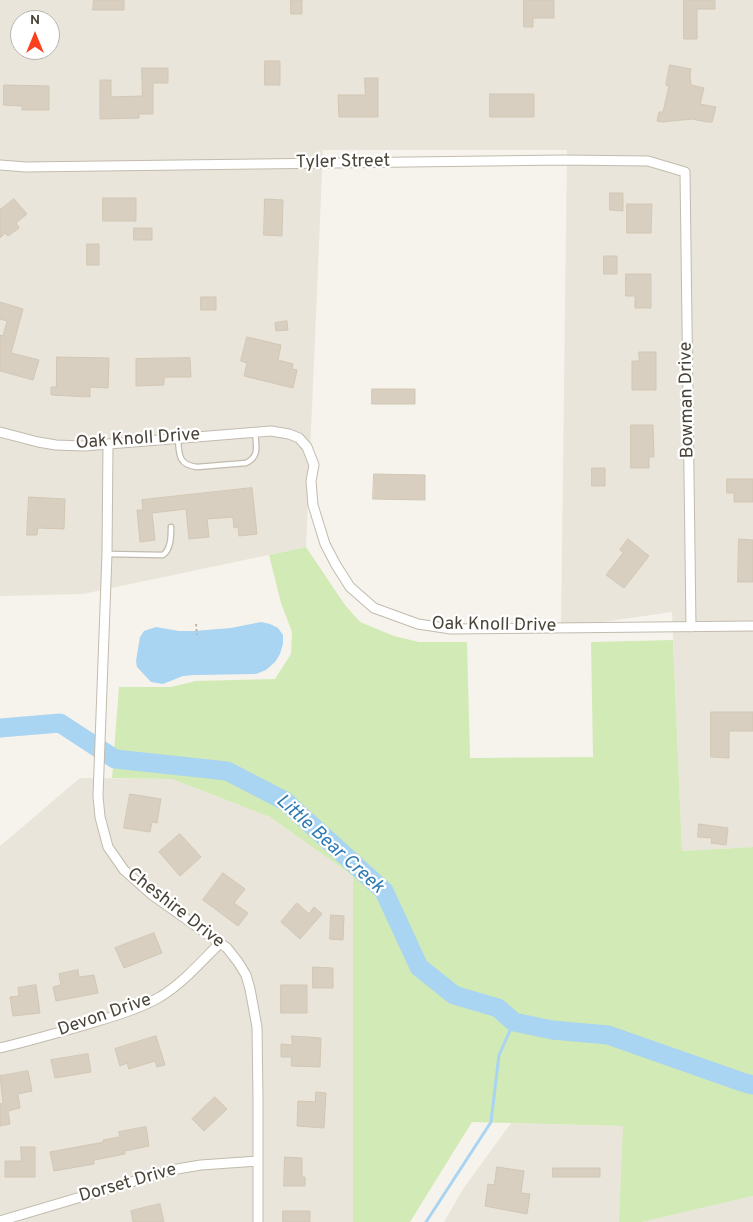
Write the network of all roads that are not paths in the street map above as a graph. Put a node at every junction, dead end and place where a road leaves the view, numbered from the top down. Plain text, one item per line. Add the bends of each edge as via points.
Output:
1 (0, 165) edge
2 (685, 172) joint
3 (0, 432) edge
4 (256, 432) junction
5 (178, 438) junction
6 (108, 444) junction
7 (171, 528) dead end
8 (107, 554) junction
9 (753, 626) edge
10 (691, 627) junction
11 (220, 943) junction
12 (0, 1048) edge
13 (258, 1161) junction
14 (0, 1221) edge
15 (258, 1222) edge

1 - 2 street, Tyler Street via 564,160 648,161
2 - 10 street, Bowman Drive
3 - 6 street, Oak Knoll Drive via 56,445
4 - 5 street, Oak Knoll Drive
4 - 5 lane via 253,460 197,467 181,460
4 - 10 street, Oak Knoll Drive via 289,434 307,447 314,465 310,481 313,505 325,544 350,587 374,608 418,624 451,629
5 - 6 street, Oak Knoll Drive
6 - 8 street, Cheshire Drive
7 - 8 lane via 170,542 163,555
8 - 11 street, Cheshire Drive via 98,796 108,847 124,870 150,894
9 - 10 street, Oak Knoll Drive
11 - 12 street, Devon Drive via 178,984 145,1004
11 - 13 street, Cheshire Drive via 246,975 254,1006
13 - 14 street, Dorset Drive via 171,1170
13 - 15 street, Cheshire Drive

